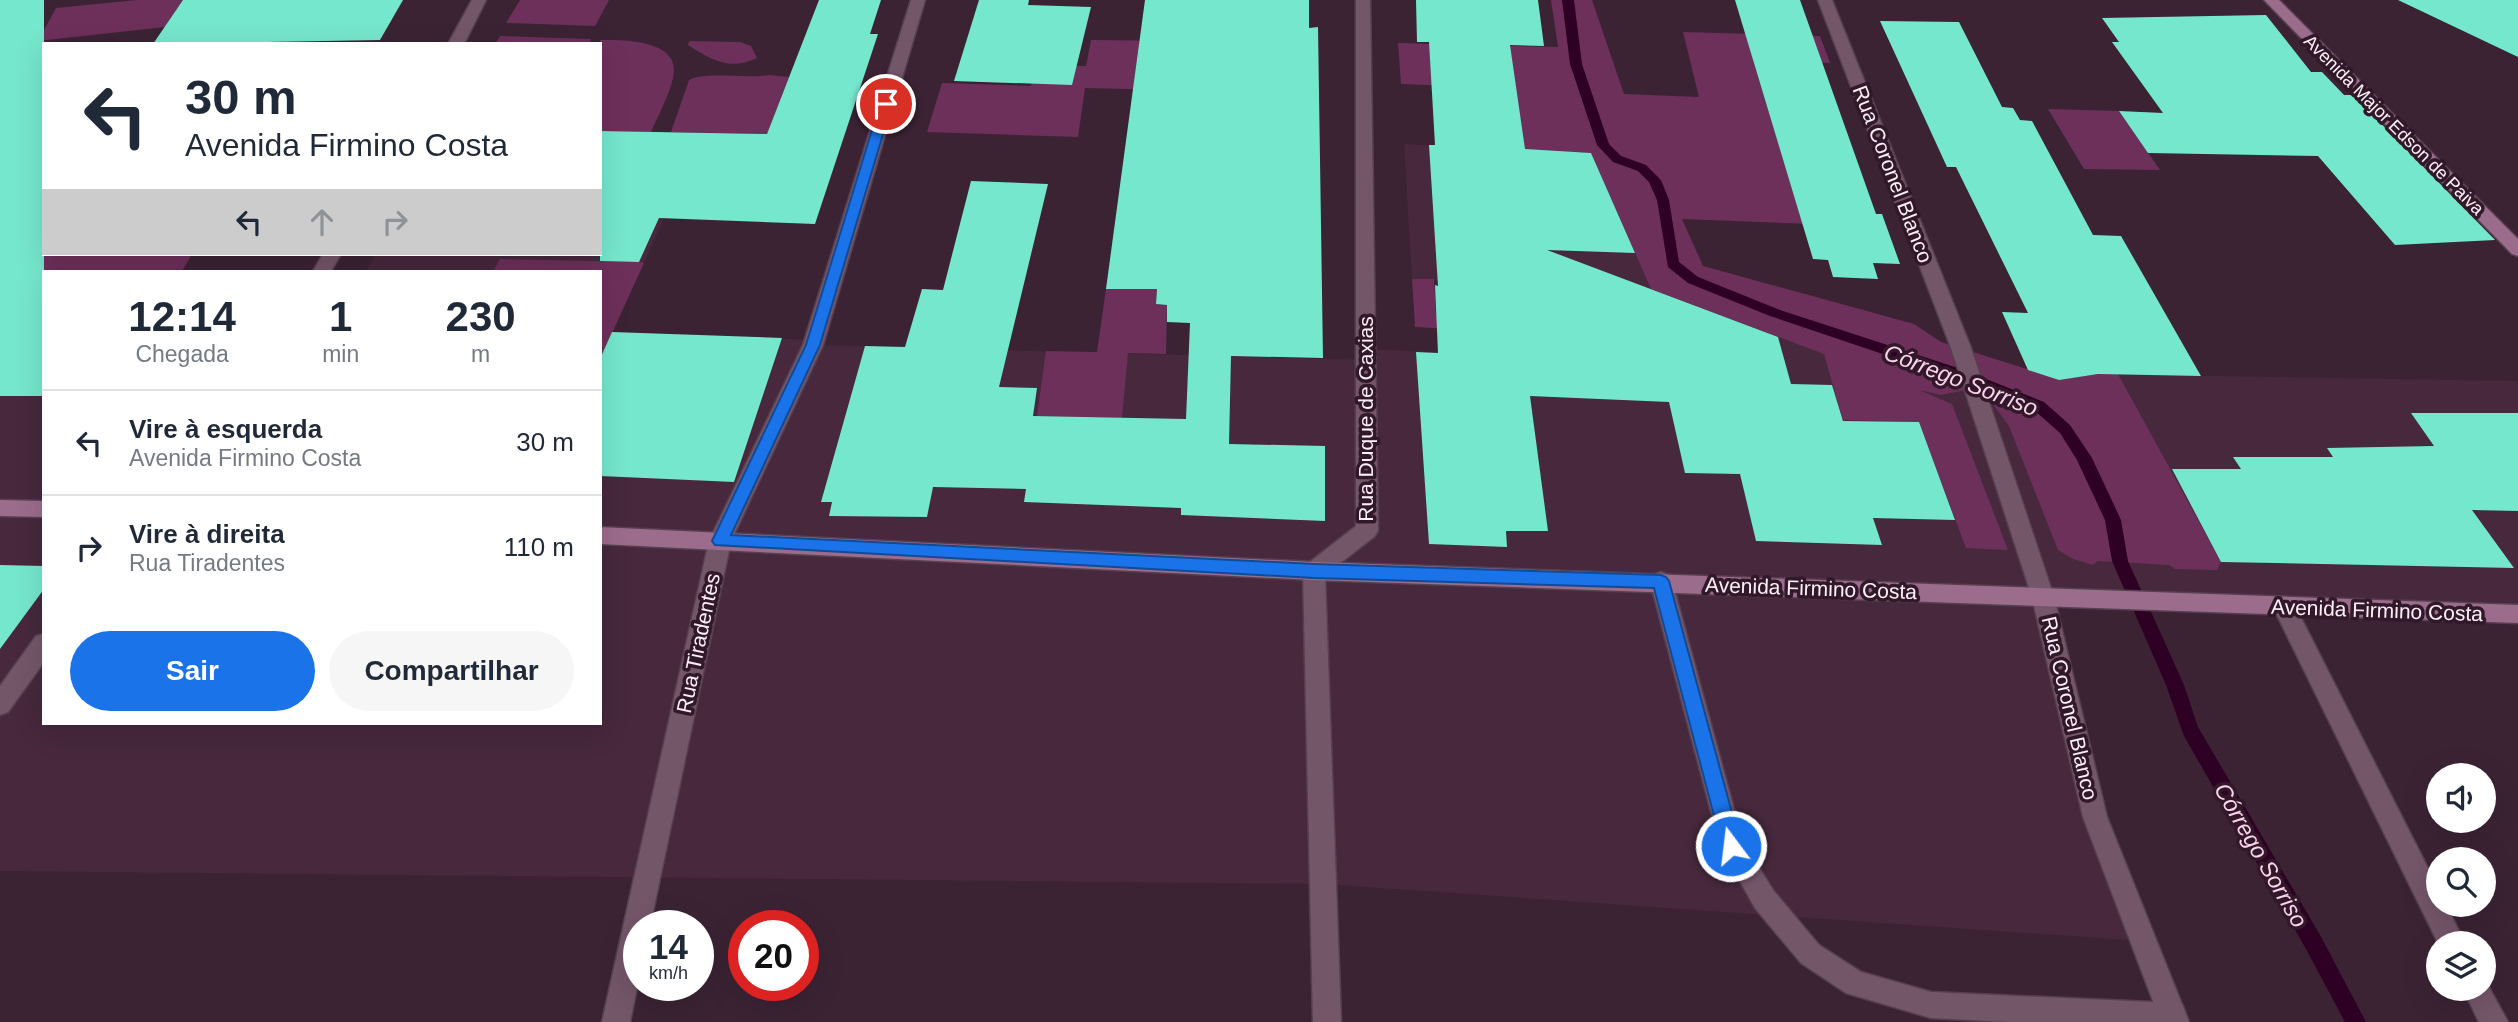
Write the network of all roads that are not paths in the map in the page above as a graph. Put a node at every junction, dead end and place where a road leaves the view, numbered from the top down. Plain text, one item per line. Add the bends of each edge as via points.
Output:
1 (479, 0) edge
2 (918, 0) edge
3 (1363, 0) edge
4 (1825, 0) edge
5 (2271, 0) edge
6 (457, 42) edge
7 (2518, 250) edge
8 (0, 508) edge
9 (42, 509) edge
10 (602, 535) edge
11 (720, 541) junction
12 (1314, 571) junction
13 (1661, 581) junction
14 (2043, 597) junction
15 (2284, 607) junction
16 (2518, 614) edge
17 (42, 646) edge
18 (0, 705) edge
19 (2446, 931) edge
20 (2483, 1001) edge
21 (2174, 1019) edge
22 (616, 1022) edge
23 (1327, 1022) edge
24 (2494, 1022) edge

1 - 6 street
2 - 11 street, Rua Tiradentes via 813,345
3 - 12 street, Rua Duque de Caxias via 1367,530
4 - 14 street, Rua Coronel Blanco via 1961,348
5 - 7 street, Avenida Major Edson de Paiva
8 - 9 street
10 - 11 street, Avenida Firmino Costa
11 - 12 street, Avenida Firmino Costa
11 - 22 street, Rua Tiradentes
12 - 13 street, Avenida Firmino Costa
12 - 23 street
13 - 14 street, Avenida Firmino Costa
13 - 21 street via 1731,846 1763,899 1810,954 1856,984 1931,1005
14 - 15 street, Avenida Firmino Costa
14 - 21 street, Rua Coronel Blanco via 2095,817
15 - 16 street, Avenida Firmino Costa
15 - 19 street
17 - 18 street
20 - 24 street

